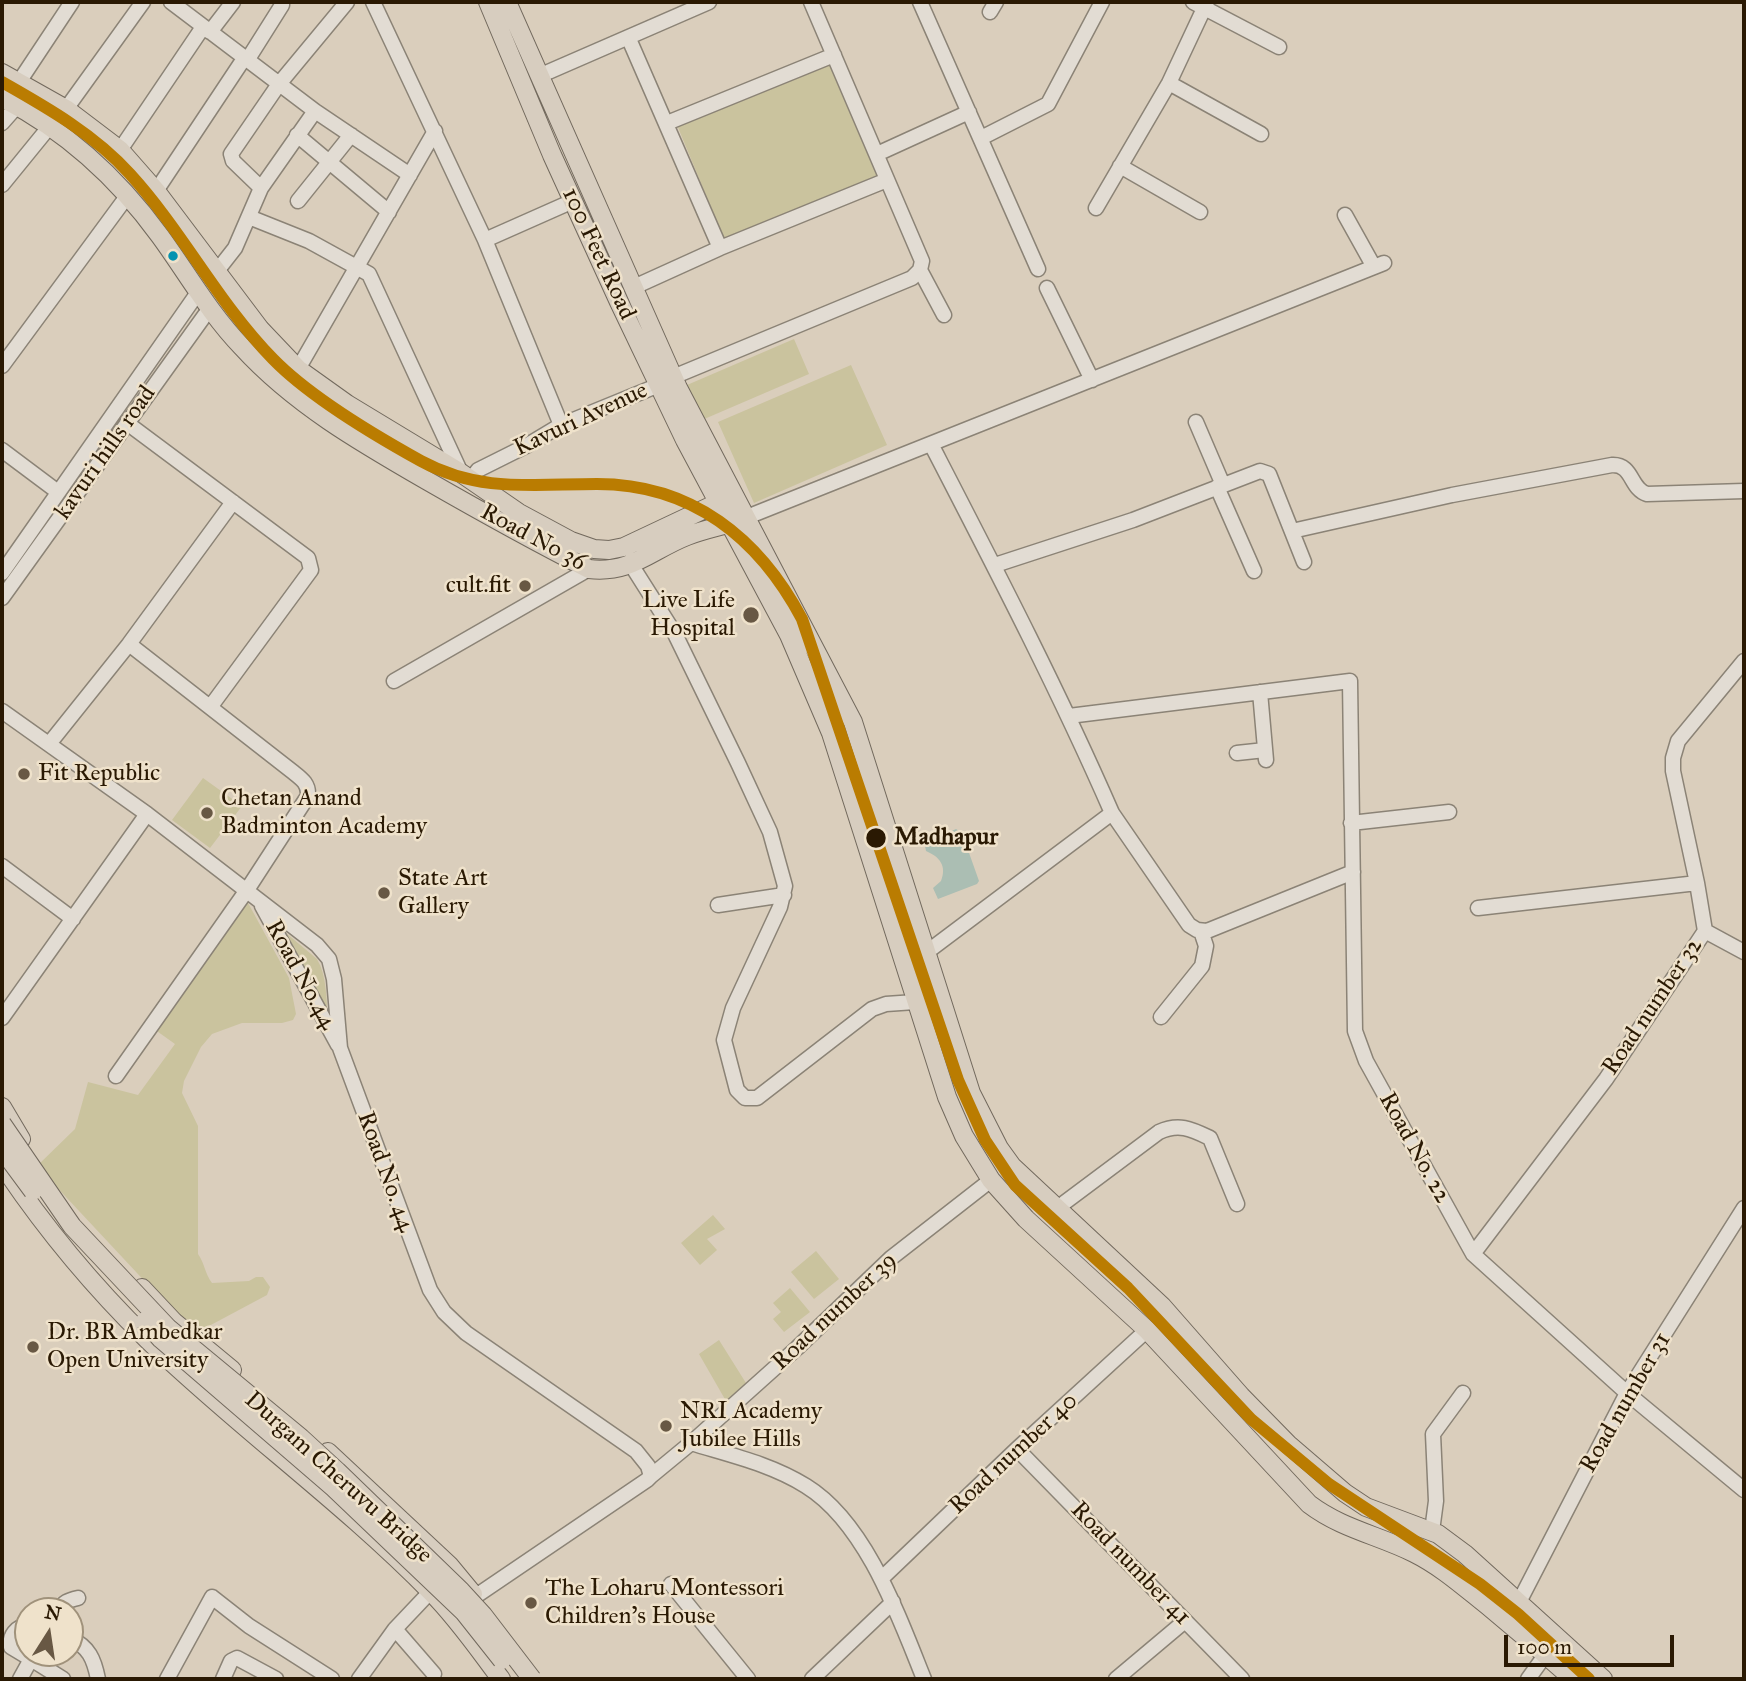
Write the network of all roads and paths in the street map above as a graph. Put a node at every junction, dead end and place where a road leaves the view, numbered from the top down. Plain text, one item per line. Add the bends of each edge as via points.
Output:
1 (72, 2) edge
2 (143, 2) edge
3 (171, 2) edge
4 (233, 2) edge
5 (347, 2) edge
6 (373, 2) edge
7 (488, 2) edge
8 (507, 2) edge
9 (709, 2) edge
10 (811, 2) edge
11 (920, 2) edge
12 (1102, 2) edge
13 (1201, 4) edge
14 (282, 5) dead end
15 (207, 30) junction
16 (629, 39) junction
17 (1279, 47) dead end
18 (519, 50) junction
19 (834, 55) junction
20 (247, 58) junction
21 (2, 72) edge
22 (539, 76) junction
23 (19, 82) junction
24 (1169, 83) junction
25 (279, 84) junction
26 (9, 102) edge
27 (66, 109) junction
28 (315, 111) junction
29 (969, 112) junction
30 (2, 123) edge
31 (667, 123) junction
32 (50, 126) junction
33 (435, 131) junction
34 (1261, 134) dead end
35 (298, 135) junction
36 (351, 135) junction
37 (981, 138) junction
38 (120, 150) junction
39 (877, 154) junction
40 (330, 162) junction
41 (1120, 166) junction
42 (410, 176) junction
43 (887, 180) junction
44 (2, 185) edge
45 (261, 188) junction
46 (156, 191) junction
47 (128, 195) junction
48 (298, 201) dead end
49 (573, 201) junction
50 (1096, 208) dead end
51 (389, 212) junction
52 (1200, 212) dead end
53 (1345, 215) dead end
54 (249, 217) junction
55 (485, 240) junction
56 (720, 248) junction
57 (358, 266) junction
58 (1038, 269) dead end
59 (920, 270) junction
60 (217, 271) junction
61 (634, 287) junction
62 (1047, 288) dead end
63 (199, 291) junction
64 (210, 308) junction
65 (944, 316) dead end
66 (174, 328) junction
67 (187, 337) junction
68 (2, 366) edge
69 (298, 369) junction
70 (1092, 380) junction
71 (666, 381) junction
72 (352, 407) junction
73 (1196, 422) dead end
74 (127, 423) junction
75 (561, 425) junction
76 (337, 426) junction
77 (931, 444) junction
78 (2, 450) edge
79 (465, 476) junction
80 (1220, 486) junction
81 (1744, 491) edge
82 (58, 492) junction
83 (727, 498) junction
84 (233, 502) junction
85 (739, 520) junction
86 (1292, 531) junction
87 (1304, 562) dead end
88 (632, 565) junction
89 (995, 565) junction
90 (589, 569) junction
91 (1254, 571) dead end
92 (2, 573) edge
93 (2, 598) edge
94 (129, 644) junction
95 (1744, 661) edge
96 (394, 681) dead end
97 (1261, 692) junction
98 (211, 706) junction
99 (2, 710) edge
100 (1069, 716) junction
101 (49, 744) junction
102 (1237, 753) dead end
103 (1449, 812) dead end
104 (1112, 813) junction
105 (146, 814) junction
106 (1351, 823) junction
107 (2, 866) edge
108 (1353, 872) junction
109 (1697, 883) junction
110 (247, 890) junction
111 (784, 895) junction
112 (260, 902) junction
113 (718, 905) dead end
114 (1478, 908) dead end
115 (73, 919) junction
116 (1202, 930) junction
117 (1705, 931) junction
118 (927, 952) junction
119 (1744, 952) edge
120 (915, 1002) junction
121 (1161, 1017) dead end
122 (2, 1018) edge
123 (340, 1048) junction
124 (116, 1076) dead end
125 (2, 1107) edge
126 (2, 1124) edge
127 (2, 1149) edge
128 (2, 1164) edge
129 (991, 1180) junction
130 (1237, 1204) dead end
131 (1056, 1209) junction
132 (1742, 1216) edge
133 (1074, 1224) junction
134 (1053, 1243) junction
135 (1473, 1254) junction
136 (1147, 1331) junction
137 (1463, 1393) dead end
138 (1627, 1393) junction
139 (691, 1443) junction
140 (1017, 1449) junction
141 (350, 1471) junction
142 (651, 1476) junction
143 (312, 1483) junction
144 (1744, 1490) edge
145 (1432, 1531) junction
146 (882, 1578) junction
147 (671, 1584) dead end
148 (431, 1591) junction
149 (476, 1596) junction
150 (893, 1602) junction
151 (1518, 1604) junction
152 (1185, 1621) junction
153 (395, 1629) junction
154 (14, 1633) edge
155 (84, 1646) edge
156 (14, 1649) edge
157 (1546, 1654) junction
158 (44, 1667) edge
159 (434, 1674) dead end
160 (63, 1679) edge
161 (98, 1679) edge
162 (167, 1679) edge
163 (223, 1679) edge
164 (276, 1679) edge
165 (332, 1679) edge
166 (359, 1679) edge
167 (501, 1679) edge
168 (517, 1679) edge
169 (532, 1679) edge
170 (540, 1679) edge
171 (748, 1679) edge
172 (812, 1679) edge
173 (924, 1679) edge
174 (1116, 1679) edge
175 (1242, 1679) edge
176 (1528, 1679) edge
177 (1573, 1679) edge
178 (1603, 1679) edge

1 - 23 street
2 - 27 street
3 - 15 street
4 - 15 street
5 - 25 street
6 - 33 street
7 - 18 main road, 100 Feet Road
8 - 18 main road, 100 Feet Road
9 - 16 street
10 - 19 street
11 - 29 street
12 - 37 street via 1048,104
13 - 17 street
13 - 24 street
14 - 20 street
15 - 20 street
15 - 38 street
16 - 22 street
16 - 31 street
18 - 22 main road, 100 Feet Road
18 - 49 main road, 100 Feet Road
19 - 31 street
19 - 39 street
20 - 25 street
20 - 46 street
21 - 23 main road, Road No 36
22 - 61 main road, 100 Feet Road
23 - 27 main road, Road No 36
24 - 34 street
24 - 41 street
25 - 28 street
25 - 45 street via 231,157
26 - 30 street
26 - 32 main road, Road No 36
27 - 38 main road, Road No 36
28 - 35 street
28 - 36 street
29 - 37 street
29 - 39 street
31 - 56 street
32 - 44 street
32 - 47 main road, Road No 36 via 99,163
33 - 42 street
33 - 55 street
35 - 40 street
35 - 45 street
36 - 40 street
36 - 42 street
37 - 58 street
38 - 46 main road, Road No 36
39 - 43 street
40 - 48 street
40 - 51 street
41 - 50 street
41 - 52 street
42 - 51 street
43 - 56 street
43 - 59 street via 922,261
45 - 54 street
46 - 60 main road, Road No 36
47 - 63 main road, Road No 36
47 - 68 street
49 - 55 street
49 - 71 main road, 100 Feet Road
51 - 57 street
53 - 70 street via 1379,265
54 - 57 street
54 - 60 street via 235,248
55 - 75 street
56 - 61 street
57 - 69 street
57 - 79 street via 374,282
59 - 65 street
59 - 71 street, Kavuri Avenue via 912,278
60 - 69 main road, Road No 36
61 - 71 main road, 100 Feet Road
62 - 70 street
63 - 64 main road, Road No 36
63 - 66 street, kavuri hills road
64 - 67 street, kavuri hills road
64 - 76 main road, Road No 36 via 241,347 276,380
66 - 67 street
66 - 82 street, kavuri hills road
67 - 74 street, kavuri hills road
69 - 72 main road, Road No 36
70 - 77 street
71 - 75 street, Kavuri Avenue
71 - 83 main road, 100 Feet Road via 685,440
72 - 76 main road
72 - 79 main road, Road No 36
73 - 80 street
74 - 84 street
74 - 93 street, kavuri hills road
75 - 79 street, Kavuri Avenue
76 - 90 main road, Road No 36
77 - 85 street
77 - 89 street
78 - 82 street
79 - 83 main road, Road No 36 via 519,513 594,549 624,547
80 - 86 street via 1260,471 1269,474
80 - 89 street
80 - 91 street
81 - 86 street via 1647,494 1638,490 1626,468 1612,465
82 - 92 street, kavuri hills road
83 - 85 main road, 100 Feet Road
84 - 94 street
84 - 98 street via 308,558 311,570
85 - 88 main road, Road No 36 via 684,537
85 - 118 main road via 853,722
85 - 120 main road via 831,733
86 - 87 street
88 - 90 main road, Road No 36
88 - 111 street via 675,634 770,832
89 - 100 street
90 - 96 street
94 - 98 street
94 - 101 street
95 - 109 street, Road number 32 via 1678,741 1673,758
97 - 100 street
97 - 102 street via 1265,755
97 - 106 street, Road No. 22 via 1350,681
98 - 110 street via 308,789 308,796
99 - 101 street, Road No. 44
100 - 104 street
101 - 105 street, Road No. 44
103 - 106 street
104 - 116 street via 1189,925
104 - 118 street
105 - 110 street, Road No. 44
105 - 115 street
106 - 108 street, Road No. 22
107 - 115 street
108 - 116 street
108 - 135 street, Road No. 22 via 1360,1047
109 - 114 street
109 - 117 street, Road number 32
110 - 112 street, Road No. 44
110 - 124 street
111 - 113 street
111 - 120 street via 733,1008 724,1040 741,1096 757,1098 872,1009
112 - 123 street, Road No.44
112 - 123 street, Road No. 44 via 302,931 329,959
115 - 122 street
116 - 121 street via 1206,946 1202,966
117 - 119 street
117 - 135 street, Road number 32 via 1606,1079
118 - 131 main road via 984,1122 1012,1166
120 - 129 main road via 947,1097
123 - 142 street, Road No. 44 via 425,1277 444,1312 466,1333 636,1451
125 - 141 main road via 59,1196 174,1322
126 - 169 main road, Durgam Cheruvu Bridge, bridge via 72,1226 168,1328 337,1471 461,1591
127 - 168 main road, Durgam Cheruvu Bridge, bridge via 72,1241 161,1339 334,1488 464,1612
128 - 143 main road via 50,1231 147,1339
129 - 134 main road
129 - 139 street, Road number 39 via 891,1258
130 - 131 street via 1210,1138 1171,1126
131 - 133 main road
132 - 138 street, Road number 31
133 - 134 main road
133 - 145 main road via 1162,1306 1287,1444 1366,1507
134 - 136 main road
135 - 138 street, Road No. 22
136 - 140 street, Road number 40
136 - 157 main road via 1308,1504 1346,1527 1394,1544 1440,1568
137 - 145 street via 1433,1434 1436,1501
138 - 144 street, Road No. 22
138 - 151 street, Road number 31
139 - 142 street, Road number 39
139 - 146 street via 772,1468 808,1487 838,1512
140 - 146 street, Road number 40
140 - 152 street, Road number 41
141 - 143 main road
141 - 149 main road
142 - 149 street
143 - 148 main road
145 - 151 main road via 1465,1553
146 - 150 street
147 - 171 street
148 - 153 street
148 - 167 main road
149 - 170 main road
150 - 172 street
150 - 173 street
151 - 178 main road
152 - 174 street
152 - 175 street, Road number 41
153 - 159 street
153 - 166 street
154 - 156 street via 10,1639
155 - 161 street
157 - 176 street
157 - 177 main road
158 - 160 street
162 - 165 street via 212,1597
163 - 164 street via 237,1658

